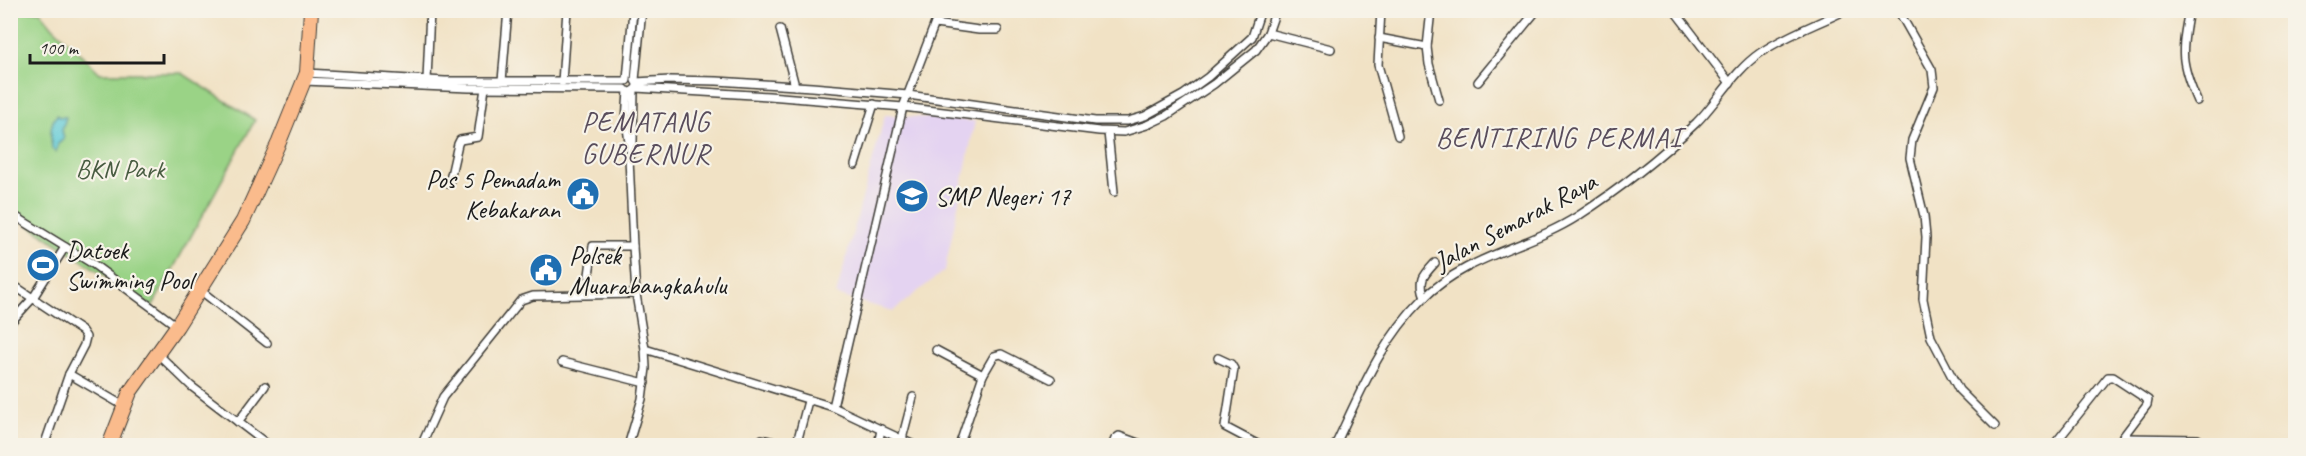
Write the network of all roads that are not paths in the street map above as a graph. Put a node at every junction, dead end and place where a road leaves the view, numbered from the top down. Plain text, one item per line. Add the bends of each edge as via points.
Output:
1 (311, 10) edge
2 (430, 10) edge
3 (508, 10) edge
4 (567, 10) edge
5 (633, 10) edge
6 (642, 10) edge
7 (940, 10) edge
8 (1261, 10) edge
9 (1276, 10) edge
10 (1381, 10) edge
11 (1431, 10) edge
12 (1674, 10) edge
13 (1846, 10) edge
14 (1898, 10) edge
15 (2189, 10) edge
16 (1533, 12) edge
17 (936, 24) junction
18 (780, 29) dead end
19 (999, 30) dead end
20 (1268, 33) junction
21 (1379, 38) junction
22 (1245, 45) junction
23 (1427, 47) junction
24 (1330, 49) dead end
25 (1256, 50) junction
26 (306, 77) junction
27 (427, 80) junction
28 (502, 81) junction
29 (562, 82) junction
30 (1478, 82) dead end
31 (1730, 83) junction
32 (631, 85) junction
33 (795, 86) junction
34 (485, 88) junction
35 (908, 95) junction
36 (1439, 100) dead end
37 (2197, 101) dead end
38 (874, 104) junction
39 (903, 107) junction
40 (1108, 132) junction
41 (1398, 136) dead end
42 (855, 165) dead end
43 (449, 184) dead end
44 (1114, 192) dead end
45 (10, 213) edge
46 (633, 246) junction
47 (65, 247) junction
48 (1435, 263) dead end
49 (589, 275) dead end
50 (10, 283) edge
51 (200, 290) junction
52 (636, 294) junction
53 (1425, 297) junction
54 (33, 298) junction
55 (10, 323) edge
56 (177, 326) junction
57 (267, 342) dead end
58 (645, 349) junction
59 (936, 350) dead end
60 (158, 354) junction
61 (1218, 358) dead end
62 (562, 362) dead end
63 (69, 374) junction
64 (983, 375) junction
65 (1051, 379) dead end
66 (645, 384) junction
67 (265, 386) dead end
68 (914, 397) dead end
69 (807, 401) junction
70 (124, 406) junction
71 (833, 407) junction
72 (238, 422) junction
73 (1995, 426) dead end
74 (881, 429) junction
75 (2122, 438) junction
76 (762, 439) dead end
77 (902, 439) junction
78 (2198, 439) dead end
79 (267, 444) edge
80 (44, 446) edge
81 (109, 446) edge
82 (421, 446) edge
83 (628, 446) edge
84 (794, 446) edge
85 (878, 446) edge
86 (916, 446) edge
87 (959, 446) edge
88 (1112, 446) edge
89 (1146, 446) edge
90 (1261, 446) edge
91 (1335, 446) edge
92 (2053, 446) edge
93 (2116, 446) edge

1 - 26 highway
2 - 27 street
3 - 28 street
4 - 29 street
5 - 32 street
6 - 32 street
7 - 17 street
8 - 22 street via 1252,37
9 - 20 street
10 - 21 street
11 - 23 street
12 - 31 street
13 - 31 street, Jalan Semarak Raya via 1760,53
14 - 73 street via 1932,70 1934,87 1912,140 1910,158 1926,237 1923,299 1931,337 1959,390
15 - 37 street via 2183,60
16 - 30 street
17 - 19 street
17 - 35 street
18 - 33 street
20 - 24 street
20 - 25 street
21 - 23 street
21 - 41 street via 1378,65
22 - 25 street
22 - 35 street via 1183,95 1128,121 1084,119
23 - 36 street
25 - 40 street via 1166,116 1134,130
26 - 27 street
26 - 34 street
26 - 51 highway via 243,221
27 - 28 street
28 - 29 street
29 - 32 street
31 - 53 street, Jalan Semarak Raya via 1697,122 1661,154 1577,217 1458,271
32 - 33 street via 682,80
32 - 34 street
32 - 38 street
32 - 46 street
33 - 35 street
34 - 43 street via 480,132 478,137 460,140
35 - 39 street
38 - 39 street
38 - 42 street
39 - 40 street
39 - 71 street
40 - 44 street
45 - 47 street
46 - 49 street via 593,246
46 - 52 street
47 - 54 street
47 - 56 street
48 - 53 street via 1420,285
50 - 54 street
51 - 56 highway
51 - 57 street
52 - 58 street
52 - 82 street via 533,296 520,300 442,397
53 - 91 street, Jalan Semarak Raya via 1373,364
54 - 55 street
54 - 63 street via 86,337
56 - 60 highway
58 - 66 street
58 - 69 street
59 - 64 street
60 - 70 highway
60 - 72 street via 191,386
61 - 90 street via 1234,369 1225,427
62 - 66 street
63 - 70 street
63 - 80 street
64 - 65 street via 990,360 999,353
64 - 87 street
66 - 83 street
67 - 72 street
68 - 77 street
69 - 71 street
69 - 84 street
70 - 81 highway
71 - 74 street
72 - 79 street
74 - 77 street
74 - 85 street
75 - 78 street
75 - 92 street via 2148,400 2108,376
75 - 93 street
76 - 84 street
77 - 86 street
88 - 89 street via 1115,439 1123,436

